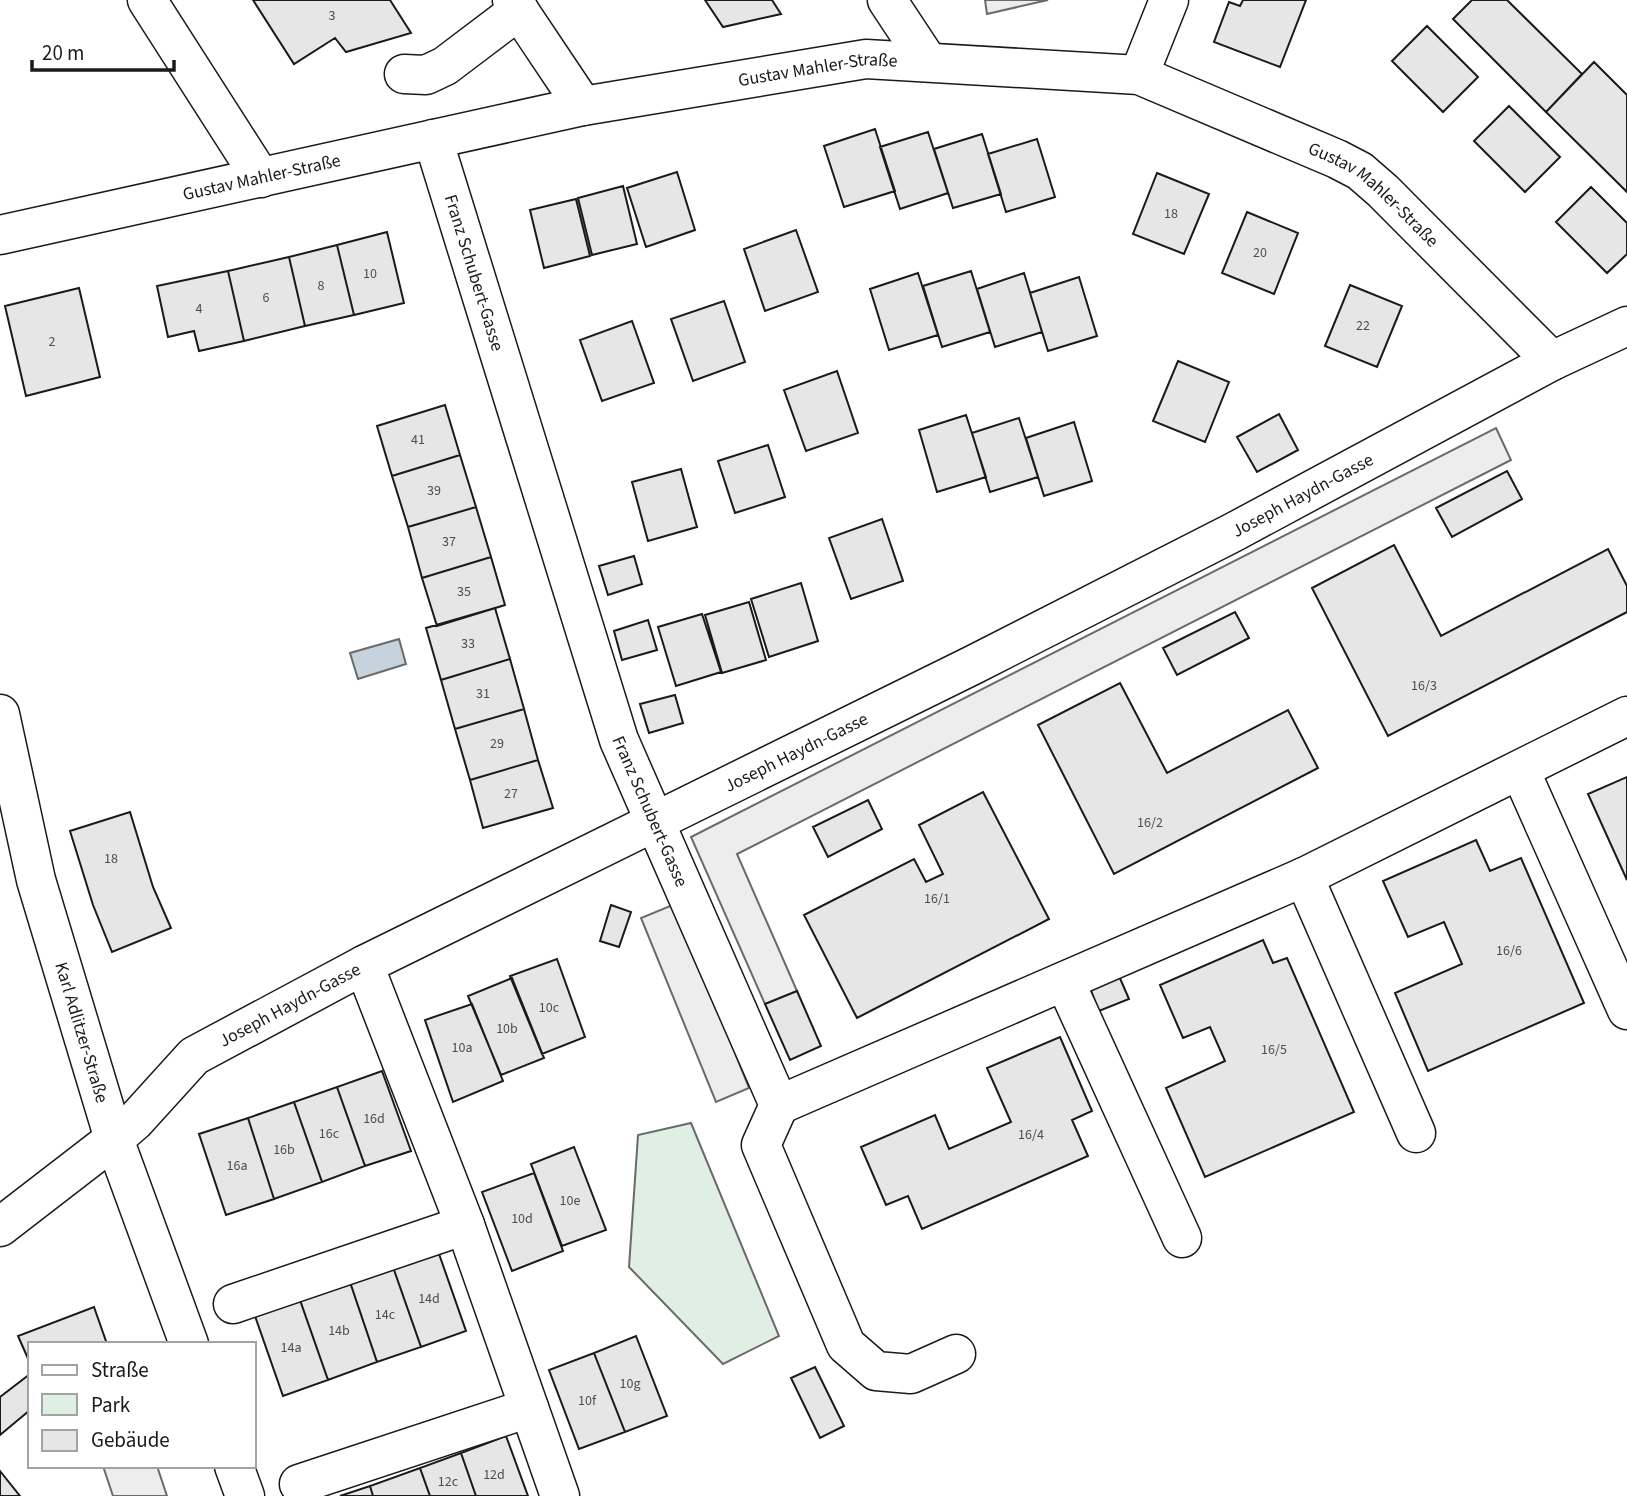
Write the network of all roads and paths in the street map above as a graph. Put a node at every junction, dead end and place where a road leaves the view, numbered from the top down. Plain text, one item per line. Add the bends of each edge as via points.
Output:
1 (147, 0) edge
2 (887, 0) edge
3 (1169, 0) edge
4 (516, 5) edge
5 (928, 62) junction
6 (404, 75) dead end
7 (1139, 75) junction
8 (583, 106) junction
9 (433, 139) junction
10 (261, 178) junction
11 (0, 235) edge
12 (1627, 326) edge
13 (1552, 361) junction
14 (0, 714) edge
15 (1627, 716) edge
16 (1520, 770) junction
17 (656, 822) junction
18 (1304, 877) junction
19 (364, 965) junction
20 (1065, 982) junction
21 (1627, 1010) edge
22 (779, 1105) junction
23 (1416, 1133) dead end
24 (114, 1139) junction
25 (466, 1225) junction
26 (0, 1227) edge
27 (1182, 1238) dead end
28 (233, 1304) dead end
29 (188, 1342) edge
30 (956, 1354) dead end
31 (529, 1408) junction
32 (235, 1468) edge
33 (299, 1484) dead end
34 (245, 1496) edge
35 (560, 1496) edge

1 - 10 street
2 - 5 street
3 - 7 street
4 - 6 street via 445,66 426,75
4 - 8 street
5 - 7 street, Gustav Mahler-Straße
5 - 8 street, Gustav Mahler-Straße via 866,59
7 - 13 street, Gustav Mahler-Straße via 1360,171
8 - 9 street, Gustav Mahler-Straße
9 - 10 street, Gustav Mahler-Straße
9 - 17 street, Franz Schubert-Gasse via 619,740
10 - 11 street, Gustav Mahler-Straße
12 - 13 street, Joseph Haydn-Gasse
13 - 17 street, Joseph Haydn-Gasse via 1232,533
14 - 24 street, Karl Adlitzer-Straße via 36,880
15 - 16 street
16 - 18 street
16 - 21 street
17 - 19 street, Joseph Haydn-Gasse
17 - 22 street, Franz Schubert-Gasse
18 - 20 street
18 - 23 street
19 - 24 street, Joseph Haydn-Gasse via 194,1056
19 - 25 street
20 - 22 street
20 - 27 street
22 - 30 street via 761,1145 846,1345 876,1371 911,1374
24 - 26 street, Joseph Haydn-Gasse
24 - 29 street, Karl Adlitzer-Straße
25 - 28 street
25 - 31 street
31 - 33 street
31 - 35 street
32 - 34 street

